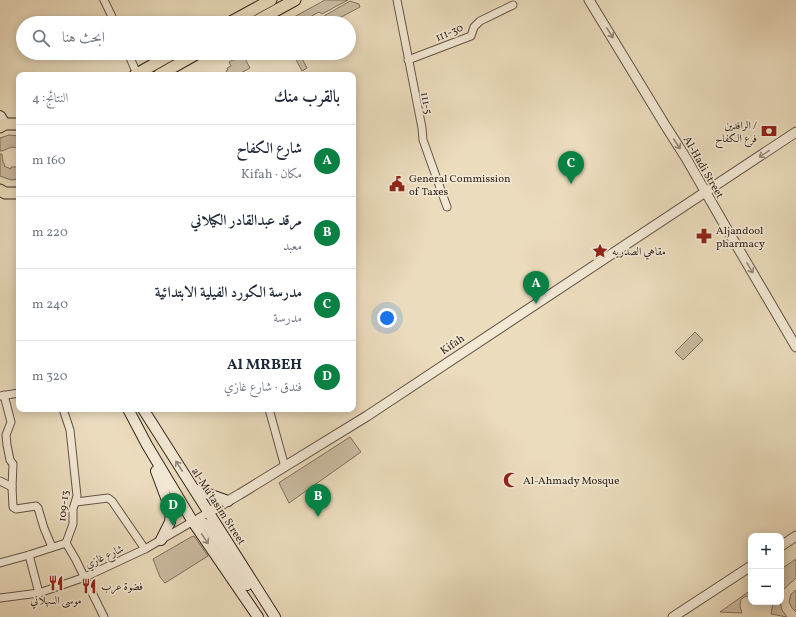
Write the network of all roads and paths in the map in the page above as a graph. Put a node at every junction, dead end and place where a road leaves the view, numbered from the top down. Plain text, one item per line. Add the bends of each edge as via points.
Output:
1 (104, 0) edge
2 (270, 0) edge
3 (295, 0) edge
4 (397, 0) edge
5 (589, 0) edge
6 (513, 5) dead end
7 (112, 16) edge
8 (241, 16) edge
9 (266, 16) edge
10 (131, 60) edge
11 (161, 60) edge
12 (186, 60) edge
13 (408, 60) junction
14 (135, 72) edge
15 (140, 72) edge
16 (164, 72) edge
17 (2, 122) edge
18 (16, 124) edge
19 (796, 132) edge
20 (705, 192) junction
21 (16, 193) edge
22 (2, 194) edge
23 (447, 207) dead end
24 (796, 347) edge
25 (16, 393) edge
26 (2, 395) edge
27 (64, 412) edge
28 (130, 412) edge
29 (145, 412) edge
30 (270, 412) edge
31 (147, 445) junction
32 (285, 466) junction
33 (0, 481) edge
34 (12, 487) junction
35 (194, 489) junction
36 (228, 501) junction
37 (76, 502) junction
38 (209, 512) junction
39 (193, 522) junction
40 (796, 536) edge
41 (161, 540) junction
42 (66, 544) junction
43 (784, 544) edge
44 (52, 547) junction
45 (145, 549) junction
46 (29, 555) junction
47 (0, 563) edge
48 (748, 568) edge
49 (85, 578) junction
50 (39, 593) junction
51 (0, 598) edge
52 (104, 617) edge
53 (258, 617) edge
54 (270, 617) edge
55 (275, 617) edge
56 (673, 617) edge

1 - 7 street
2 - 8 main road
3 - 9 main road
4 - 13 street, 111-5
5 -> 20 street, Al-Hadi Street
6 - 13 street, 111-30 via 480,21 474,27 471,36
10 - 14 street
11 - 15 main road
12 - 16 main road
13 - 23 street, 111-5 via 422,128 422,140
17 - 18 main road
19 -> 20 street, Kifah
20 -> 24 street, Al-Hadi Street
20 - 32 street, Kifah via 367,416
21 - 22 main road
25 - 26 street
26 - 34 street via 11,422 6,434 10,460 14,464
27 - 37 street, 109-13 via 70,430
28 - 31 main road
35 -> 29 main road, al-Mu'tasim Street
30 - 32 street
31 - 39 main road
31 - 41 main road via 171,511 170,522
32 - 36 street, Kifah
33 - 34 street
34 - 44 street via 14,509 36,506
35 - 36 main road
35 - 38 main road, al-Mu'tasim Street
36 - 38 street, Kifah
37 - 42 street, 109-13 via 73,509 73,524
37 - 45 street via 108,498 112,500
38 - 39 street, شارع غازي
38 - 55 main road, al-Mu'tasim Street
39 - 41 street, شارع غازي
39 -> 53 main road
39 - 54 main road via 203,522 210,529
40 - 43 street
41 - 45 street, شارع غازي
42 - 44 street
42 - 49 street
44 - 46 street
45 - 49 street, شارع غازي
46 - 47 street
46 - 50 street
48 - 56 street
49 - 50 street, شارع غازي
49 - 52 street
50 - 51 street, شارع غازي

